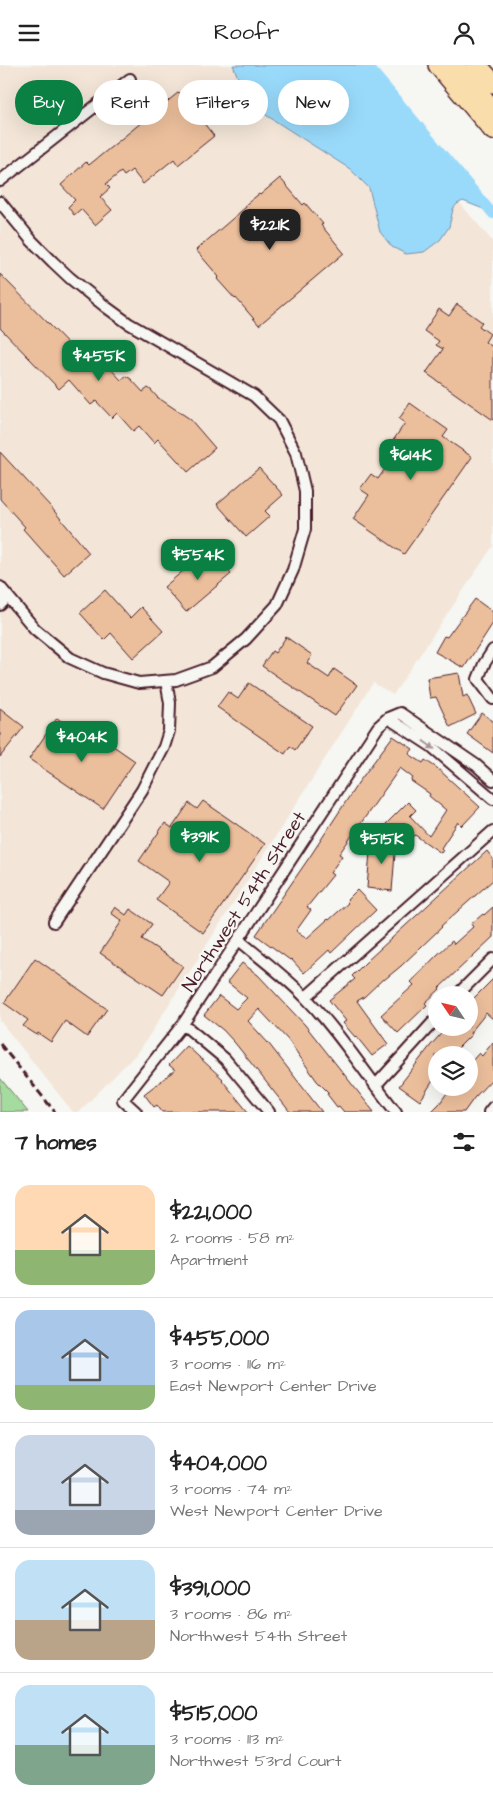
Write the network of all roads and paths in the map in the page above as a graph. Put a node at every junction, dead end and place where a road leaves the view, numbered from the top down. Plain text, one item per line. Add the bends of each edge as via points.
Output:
1 (438, 65) edge
2 (455, 65) edge
3 (478, 65) edge
4 (130, 79) dead end
5 (493, 83) edge
6 (493, 109) edge
7 (493, 130) edge
8 (0, 181) edge
9 (0, 202) edge
10 (0, 587) edge
11 (8, 597) junction
12 (0, 605) edge
13 (493, 650) edge
14 (166, 681) junction
15 (493, 699) edge
16 (388, 718) junction
17 (493, 780) edge
18 (493, 799) edge
19 (493, 831) edge
20 (54, 922) dead end
21 (239, 940) junction
22 (493, 959) edge
23 (466, 986) edge
24 (306, 997) junction
25 (183, 1024) junction
26 (428, 1028) edge
27 (375, 1086) junction
28 (493, 1107) edge
29 (136, 1112) edge
30 (269, 1112) edge
31 (396, 1112) edge
32 (489, 1112) edge

1 - 7 highway
2 - 6 highway
3 - 5 highway
4 - 8 street
9 - 14 street via 32,241 89,294 128,323 254,396 279,420 296,453 305,491 305,529 294,570 277,605 246,639 212,667
10 - 11 street
11 - 12 street
11 - 14 street via 34,629 70,658 103,673 139,683
13 - 15 street via 478,679
14 - 20 street via 170,703 169,731 164,747 142,790
16 - 17 street via 400,713
16 -> 18 street via 431,746
16 - 21 street, Northwest 54th Street via 378,727
19 - 24 street
21 - 24 street
21 - 25 street, Northwest 54th Street
22 - 23 street
24 - 27 street
25 - 29 street, Northwest 54th Street via 123,1100
25 - 30 street via 225,1059
26 - 27 street
27 - 31 street
28 - 32 street

